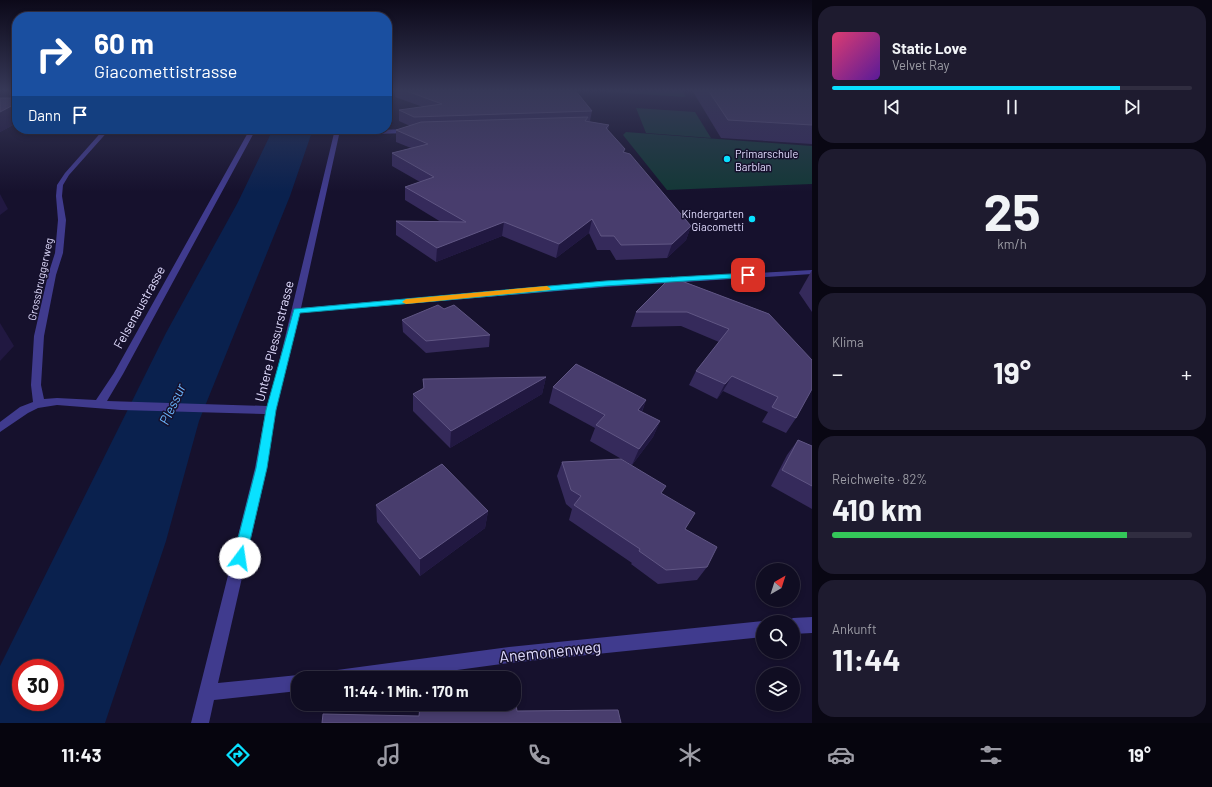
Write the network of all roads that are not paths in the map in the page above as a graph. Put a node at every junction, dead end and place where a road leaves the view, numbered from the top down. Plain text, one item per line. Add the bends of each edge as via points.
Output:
1 (392, 131) edge
2 (415, 131) edge
3 (103, 134) edge
4 (250, 134) edge
5 (337, 134) edge
6 (812, 272) edge
7 (297, 311) junction
8 (39, 403) junction
9 (99, 404) junction
10 (271, 410) junction
11 (0, 428) edge
12 (812, 625) edge
13 (800, 626) edge
14 (756, 630) edge
15 (392, 671) edge
16 (291, 684) edge
17 (207, 692) junction
18 (200, 723) edge

1 - 2 street
3 - 8 street, Grossbruggerweg via 60,185 62,220 59,253 39,336 36,385
4 - 9 street, Felsenaustrasse
5 - 7 street, Untere Plessurstrasse
6 - 7 street via 605,284
7 - 10 street, Untere Plessurstrasse
8 - 9 street via 56,400
8 - 11 street via 10,419
9 - 10 street
10 - 17 street, Untere Plessurstrasse via 261,468
12 - 13 street
14 - 15 street, Anemonenweg
16 - 17 street
17 - 18 street, Untere Plessurstrasse

